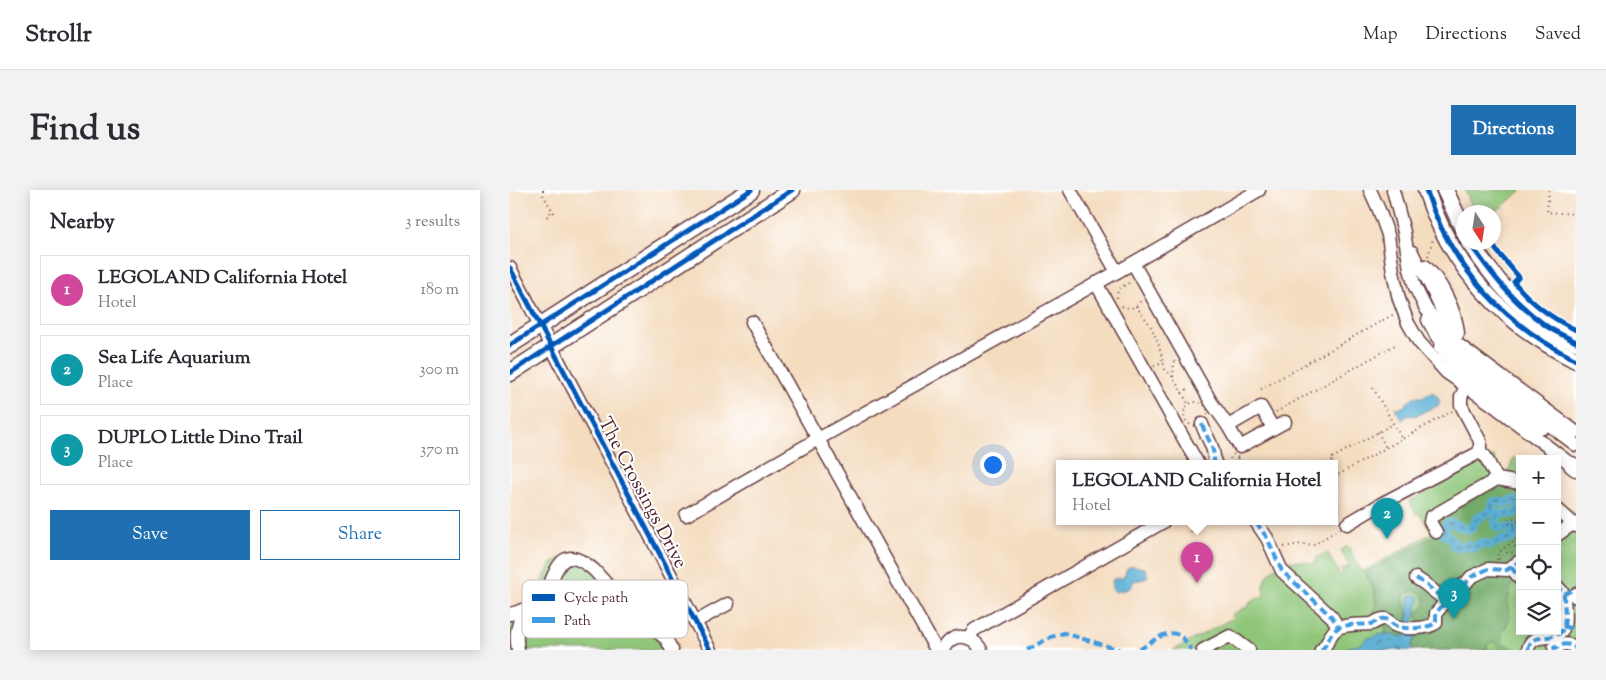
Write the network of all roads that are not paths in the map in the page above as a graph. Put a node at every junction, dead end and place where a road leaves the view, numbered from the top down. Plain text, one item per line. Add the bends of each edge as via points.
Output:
1 (751, 190) edge
2 (792, 190) edge
3 (1070, 190) edge
4 (1259, 190) edge
5 (1370, 190) edge
6 (1393, 190) edge
7 (1426, 190) edge
8 (1445, 190) edge
9 (1456, 214) edge
10 (1404, 232) junction
11 (1475, 250) edge
12 (1133, 263) junction
13 (510, 268) edge
14 (1117, 272) junction
15 (1096, 283) junction
16 (1415, 287) junction
17 (1423, 305) junction
18 (752, 322) dead end
19 (540, 326) junction
20 (1576, 342) edge
21 (510, 345) edge
22 (552, 347) junction
23 (1576, 360) edge
24 (510, 373) edge
25 (1466, 386) junction
26 (1285, 422) dead end
27 (1202, 424) dead end
28 (1228, 426) junction
29 (1576, 426) edge
30 (1273, 428) junction
31 (1527, 430) junction
32 (1556, 430) junction
33 (1576, 432) edge
34 (1576, 438) edge
35 (818, 439) junction
36 (1576, 445) edge
37 (1480, 452) junction
38 (1196, 460) edge
39 (1214, 460) edge
40 (1575, 464) edge
41 (1497, 479) junction
42 (1516, 482) edge
43 (1561, 513) edge
44 (686, 515) dead end
45 (1347, 524) road end
46 (1158, 525) edge
47 (1258, 525) edge
48 (1575, 525) edge
49 (1436, 532) dead end
50 (1561, 533) edge
51 (1515, 564) edge
52 (1416, 578) dead end
53 (550, 580) edge
54 (603, 580) edge
55 (673, 580) edge
56 (1570, 592) edge
57 (1446, 601) junction
58 (728, 604) dead end
59 (688, 609) edge
60 (522, 610) edge
61 (510, 614) edge
62 (522, 614) edge
63 (695, 622) junction
64 (1564, 626) junction
65 (1338, 628) junction
66 (1576, 630) edge
67 (665, 638) edge
68 (968, 638) junction
69 (1552, 646) edge
70 (515, 648) edge
71 (672, 650) edge
72 (710, 650) edge
73 (941, 650) edge
74 (981, 650) edge
75 (1203, 650) edge
76 (1249, 650) edge
77 (1321, 650) edge
78 (1528, 650) edge
79 (1576, 650) edge

1 - 19 main road
2 - 22 main road
3 - 14 street
4 - 12 street
5 - 25 street via 1384,220 1397,291 1408,323 1419,342 1446,372
6 - 10 street
7 - 23 main road via 1433,213 1457,257 1482,288 1509,318
8 - 9 main road
10 - 16 street
10 - 29 street via 1424,263 1420,280 1431,301 1457,333
11 - 20 main road via 1496,280 1522,306 1547,326
12 - 14 street
12 - 28 street via 1211,402
13 - 19 street, The Crossings Drive
14 - 15 street
15 - 35 street
15 - 38 street
16 - 17 street
16 - 32 street via 1426,324 1452,363 1518,414 1540,428
17 - 32 street via 1437,337 1468,365
17 - 33 street via 1452,340
17 - 34 street via 1437,328 1465,355
18 - 35 street
19 - 21 main road
19 - 22 street, The Crossings Drive
22 - 24 main road
22 - 55 street, The Crossings Drive
25 - 31 street
25 - 37 street via 1461,404 1480,441
26 - 30 street
27 - 39 street via 1212,445
28 - 30 street via 1240,447
28 - 30 street via 1261,407
31 - 40 street
31 - 40 street via 1540,432
32 - 36 street
35 - 44 street
35 - 73 street via 934,646
37 - 41 street
37 - 45 street
41 - 42 street
41 - 49 street via 1431,517 1430,522
43 - 48 street
46 - 68 street via 974,630
47 - 65 street via 1282,571 1332,617
48 - 50 street
51 - 57 street via 1507,570 1495,564 1479,572 1454,590
52 - 57 street
53 - 54 street via 559,564 575,559 587,564
56 - 64 street
57 - 65 street via 1436,613 1436,623 1431,626 1404,627 1382,618 1373,624
58 - 63 street
59 - 63 street, The Crossings Drive
60 - 61 street
62 - 70 street via 516,628
63 - 72 street, The Crossings Drive
64 - 66 street
64 - 69 street
65 - 77 street
67 - 71 street
68 - 73 street via 955,638
68 - 74 street
69 - 78 street via 1538,637 1530,642
69 - 79 street via 1557,648 1568,643
75 - 76 street via 1230,636

